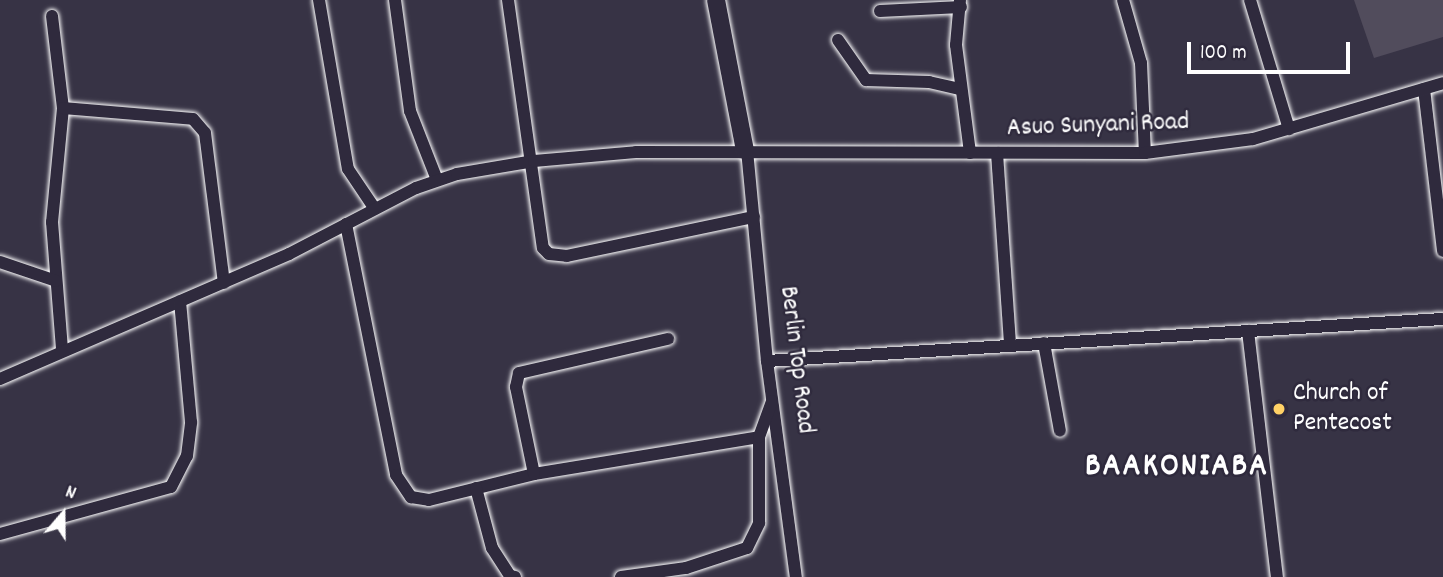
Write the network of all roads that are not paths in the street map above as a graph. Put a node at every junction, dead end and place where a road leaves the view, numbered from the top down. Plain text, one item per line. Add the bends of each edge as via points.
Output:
1 (319, 0) edge
2 (395, 0) edge
3 (508, 0) edge
4 (716, 0) edge
5 (1123, 0) edge
6 (1250, 0) edge
7 (960, 4) edge
8 (880, 11) dead end
9 (52, 16) dead end
10 (838, 40) dead end
11 (1443, 83) edge
12 (960, 89) junction
13 (1424, 89) junction
14 (63, 108) junction
15 (1289, 129) junction
16 (746, 150) junction
17 (970, 153) junction
18 (997, 153) junction
19 (1145, 153) junction
20 (534, 161) junction
21 (437, 180) junction
22 (375, 209) junction
23 (754, 218) junction
24 (346, 224) junction
25 (1441, 230) edge
26 (1443, 251) edge
27 (0, 262) edge
28 (56, 281) junction
29 (224, 283) junction
30 (180, 302) junction
31 (1443, 319) edge
32 (1248, 331) junction
33 (668, 339) dead end
34 (1044, 343) junction
35 (1010, 345) junction
36 (62, 350) junction
37 (767, 361) junction
38 (0, 379) edge
39 (774, 397) junction
40 (1060, 431) dead end
41 (759, 438) junction
42 (534, 474) junction
43 (476, 488) junction
44 (0, 534) edge
45 (515, 577) edge
46 (621, 577) edge
47 (796, 577) edge
48 (1277, 577) edge

1 - 22 street via 348,169
2 - 21 street via 410,111
3 - 20 street
4 - 16 street, Berlin Top Road
5 - 19 street via 1142,63
6 - 15 street
7 - 8 street
7 - 12 street via 956,45
9 - 14 street
10 - 12 street via 866,80 929,82
11 - 13 street, Asuo Sunyani Road
12 - 17 street
13 - 15 street, Asuo Sunyani Road
13 - 25 street
14 - 28 street via 52,222
14 - 29 street via 193,119 205,134
15 - 19 street, Asuo Sunyani Road via 1253,139
16 - 17 street, Asuo Sunyani Road
16 - 20 street, Asuo Sunyani Road via 636,152
16 - 23 street, Berlin Top Road
17 - 18 street, Asuo Sunyani Road
18 - 19 street, Asuo Sunyani Road
18 - 35 street
20 - 21 street, Asuo Sunyani Road
20 - 23 street via 543,248 549,254 567,256
21 - 22 street, Asuo Sunyani Road
22 - 24 street, Asuo Sunyani Road
23 - 37 street, Berlin Top Road
24 - 29 street, Asuo Sunyani Road
24 - 43 street via 396,475 411,497 429,500
25 - 26 street
27 - 28 street
28 - 36 street
29 - 30 street, Asuo Sunyani Road
30 - 36 street, Asuo Sunyani Road
30 - 44 street via 191,422 187,456 171,486
31 - 32 street
32 - 34 street
32 - 48 street
33 - 42 street via 519,373 516,387
34 - 35 street
34 - 40 street
35 - 37 street
36 - 38 street, Asuo Sunyani Road
37 - 39 street, Berlin Top Road
39 - 41 street
39 - 47 street, Berlin Top Road
41 - 42 street
41 - 46 street via 759,523 747,548 686,568
42 - 43 street
43 - 45 street via 492,548

